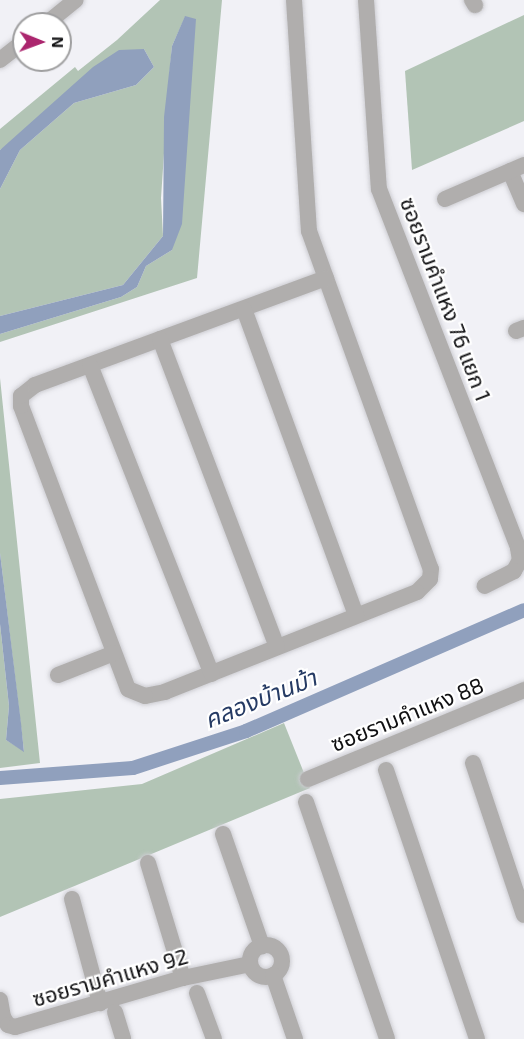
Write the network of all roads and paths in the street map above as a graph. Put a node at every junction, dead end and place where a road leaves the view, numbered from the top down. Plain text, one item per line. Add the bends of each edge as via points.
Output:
1 (76, 0) edge
2 (294, 0) edge
3 (366, 0) edge
4 (61, 12) edge
5 (12, 50) edge
6 (0, 60) edge
7 (517, 168) edge
8 (445, 199) dead end
9 (524, 204) edge
10 (326, 278) junction
11 (244, 309) junction
12 (160, 339) junction
13 (90, 365) junction
14 (484, 586) dead end
15 (356, 615) junction
16 (277, 647) junction
17 (114, 653) junction
18 (212, 674) junction
19 (58, 675) dead end
20 (524, 690) edge
21 (473, 763) dead end
22 (386, 770) dead end
23 (308, 779) dead end
24 (306, 802) dead end
25 (223, 834) dead end
26 (148, 863) dead end
27 (72, 899) dead end
28 (524, 915) edge
29 (262, 946) junction
30 (250, 964) junction
31 (273, 975) junction
32 (183, 978) junction
33 (197, 993) dead end
34 (0, 1000) edge
35 (100, 1003) junction
36 (115, 1012) dead end
37 (123, 1039) edge
38 (214, 1039) edge
39 (295, 1039) edge
40 (387, 1039) edge
41 (477, 1039) edge

1 - 4 street
2 - 10 street via 306,206 309,231
3 - 14 street, ซอยรามคำแหง 76 แยก 1 via 379,189 518,548 520,560 514,571
5 - 6 street
7 - 8 street
7 - 9 street
10 - 11 street
10 - 15 street via 431,569 430,579 417,592
11 - 12 street
11 - 15 street
12 - 13 street
12 - 16 street
13 - 17 street via 28,389 21,396 21,406
13 - 18 street
15 - 16 street
16 - 18 street
17 - 18 street via 128,689 145,696
17 - 19 street
20 - 23 street, ซอยรามคำแหง 88
21 - 28 street
22 - 41 street
24 - 40 street
25 - 29 street
26 - 32 street
27 - 35 street
29 - 30 street via 254,951
29 - 31 street via 272,946 279,953 280,968
30 - 31 street via 259,975
30 - 32 street, ซอยรามคําแหง 92
31 - 39 street
32 - 35 street, ซอยรามคําแหง 92
33 - 38 street
34 - 35 street, ซอยรามคําแหง 92 via 3,1017 15,1027
36 - 37 street

